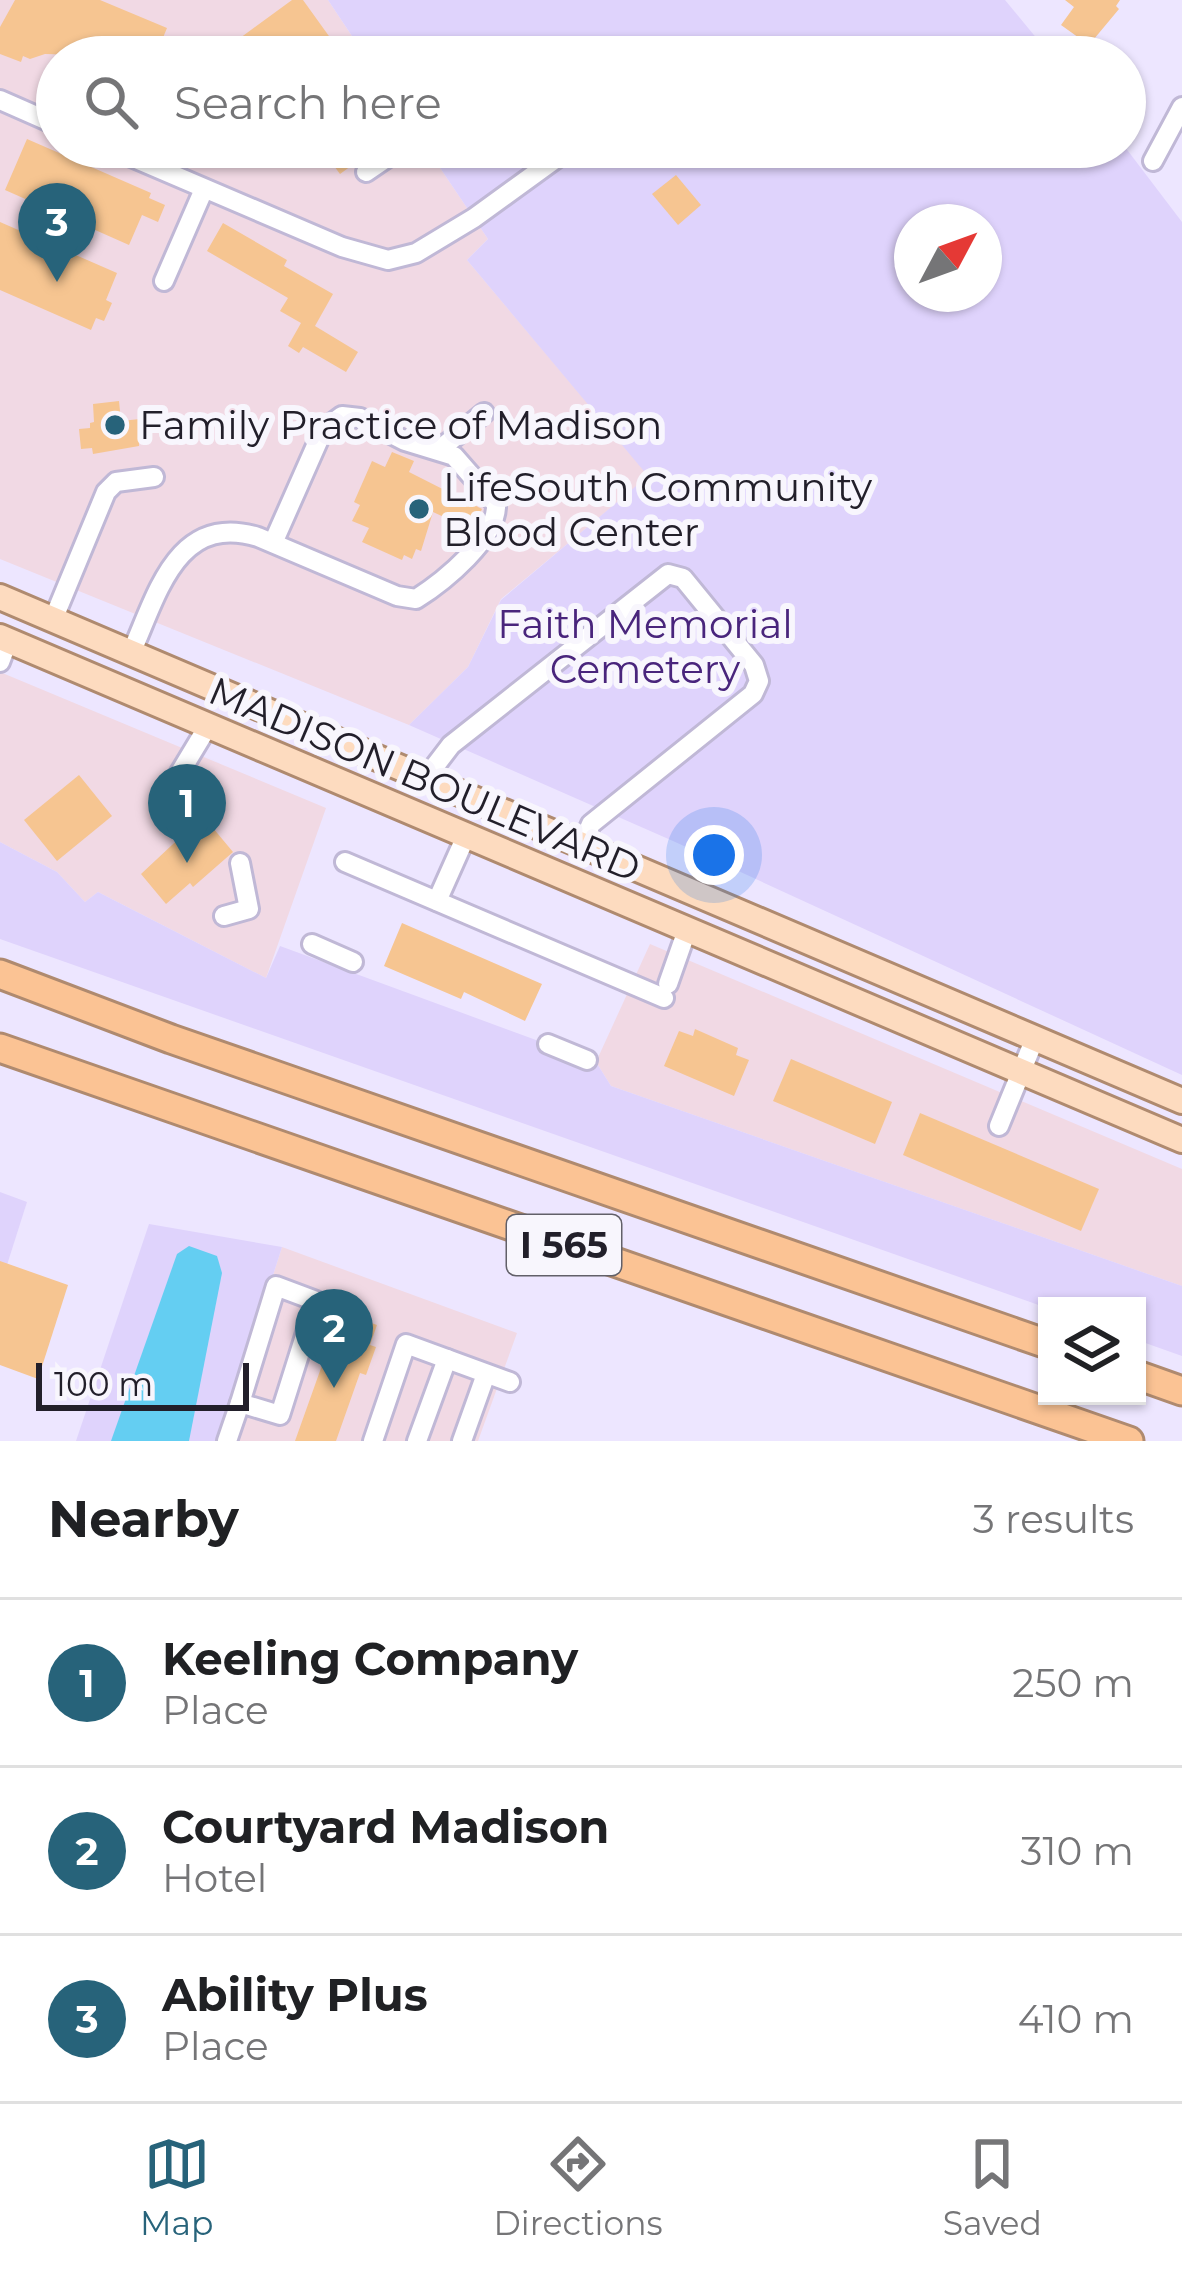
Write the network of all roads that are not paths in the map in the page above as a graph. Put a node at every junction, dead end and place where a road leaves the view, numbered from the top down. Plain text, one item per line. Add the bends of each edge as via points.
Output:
1 (2, 106) edge
2 (1182, 107) edge
3 (36, 117) edge
4 (1153, 160) dead end
5 (156, 168) edge
6 (372, 168) edge
7 (543, 168) edge
8 (366, 172) dead end
9 (204, 189) junction
10 (164, 281) dead end
11 (484, 413) dead end
12 (440, 450) junction
13 (154, 478) dead end
14 (273, 543) junction
15 (0, 597) edge
16 (53, 620) junction
17 (3, 647) edge
18 (131, 653) junction
19 (208, 726) junction
20 (349, 746) junction
21 (425, 779) junction
22 (336, 780) junction
23 (164, 799) dead end
24 (466, 836) junction
25 (582, 845) junction
26 (346, 862) dead end
27 (240, 863) dead end
28 (437, 901) junction
29 (224, 916) dead end
30 (687, 930) junction
31 (311, 944) dead end
32 (353, 962) dead end
33 (0, 969) edge
34 (1035, 1038) junction
35 (548, 1044) dead end
36 (0, 1048) edge
37 (587, 1060) dead end
38 (1021, 1072) junction
39 (1182, 1101) edge
40 (999, 1126) dead end
41 (1182, 1140) edge
42 (1038, 1341) edge
43 (447, 1359) junction
44 (486, 1374) junction
45 (1146, 1379) edge
46 (510, 1382) dead end
47 (1182, 1391) edge
48 (240, 1403) junction
49 (226, 1441) edge
50 (373, 1441) edge
51 (417, 1441) edge
52 (462, 1441) edge
53 (1129, 1441) edge

1 - 3 street
2 - 4 street
5 - 9 street
6 - 8 street
7 - 9 street via 416,254 388,260
9 - 10 street
11 - 12 street
12 - 14 street via 342,416 323,430
12 - 14 street via 454,456 497,513 483,541 416,599
13 - 16 street via 116,482 106,492
14 - 18 street via 225,532 192,544 168,570
15 - 16 main road, MADISON BOULEVARD
16 - 18 main road, MADISON BOULEVARD
17 - 19 main road, MADISON BOULEVARD
18 - 20 main road, MADISON BOULEVARD
19 - 22 main road, MADISON BOULEVARD
19 - 23 street
20 - 21 main road, MADISON BOULEVARD
20 - 22 main road
21 - 25 main road, MADISON BOULEVARD
21 - 25 street via 451,745 622,609 668,574 683,578 759,681 753,694 591,824
22 - 24 main road, MADISON BOULEVARD
24 - 28 street
24 - 30 main road, MADISON BOULEVARD
25 - 34 main road, MADISON BOULEVARD
26 - 28 street
27 - 29 street via 249,909
28 - 30 street via 666,991
30 - 38 main road, MADISON BOULEVARD
31 - 32 street
33 - 42 highway, I 565 via 171,1039
34 - 38 street
34 - 39 main road, MADISON BOULEVARD
35 - 37 street
36 - 53 highway, I 565
38 - 40 street
38 - 41 main road, MADISON BOULEVARD
43 - 44 street
43 - 50 street via 406,1344
43 - 51 street
44 - 46 street
44 - 52 street
45 - 47 highway
48 - 48 street via 276,1286 316,1301 280,1415
48 - 49 street

